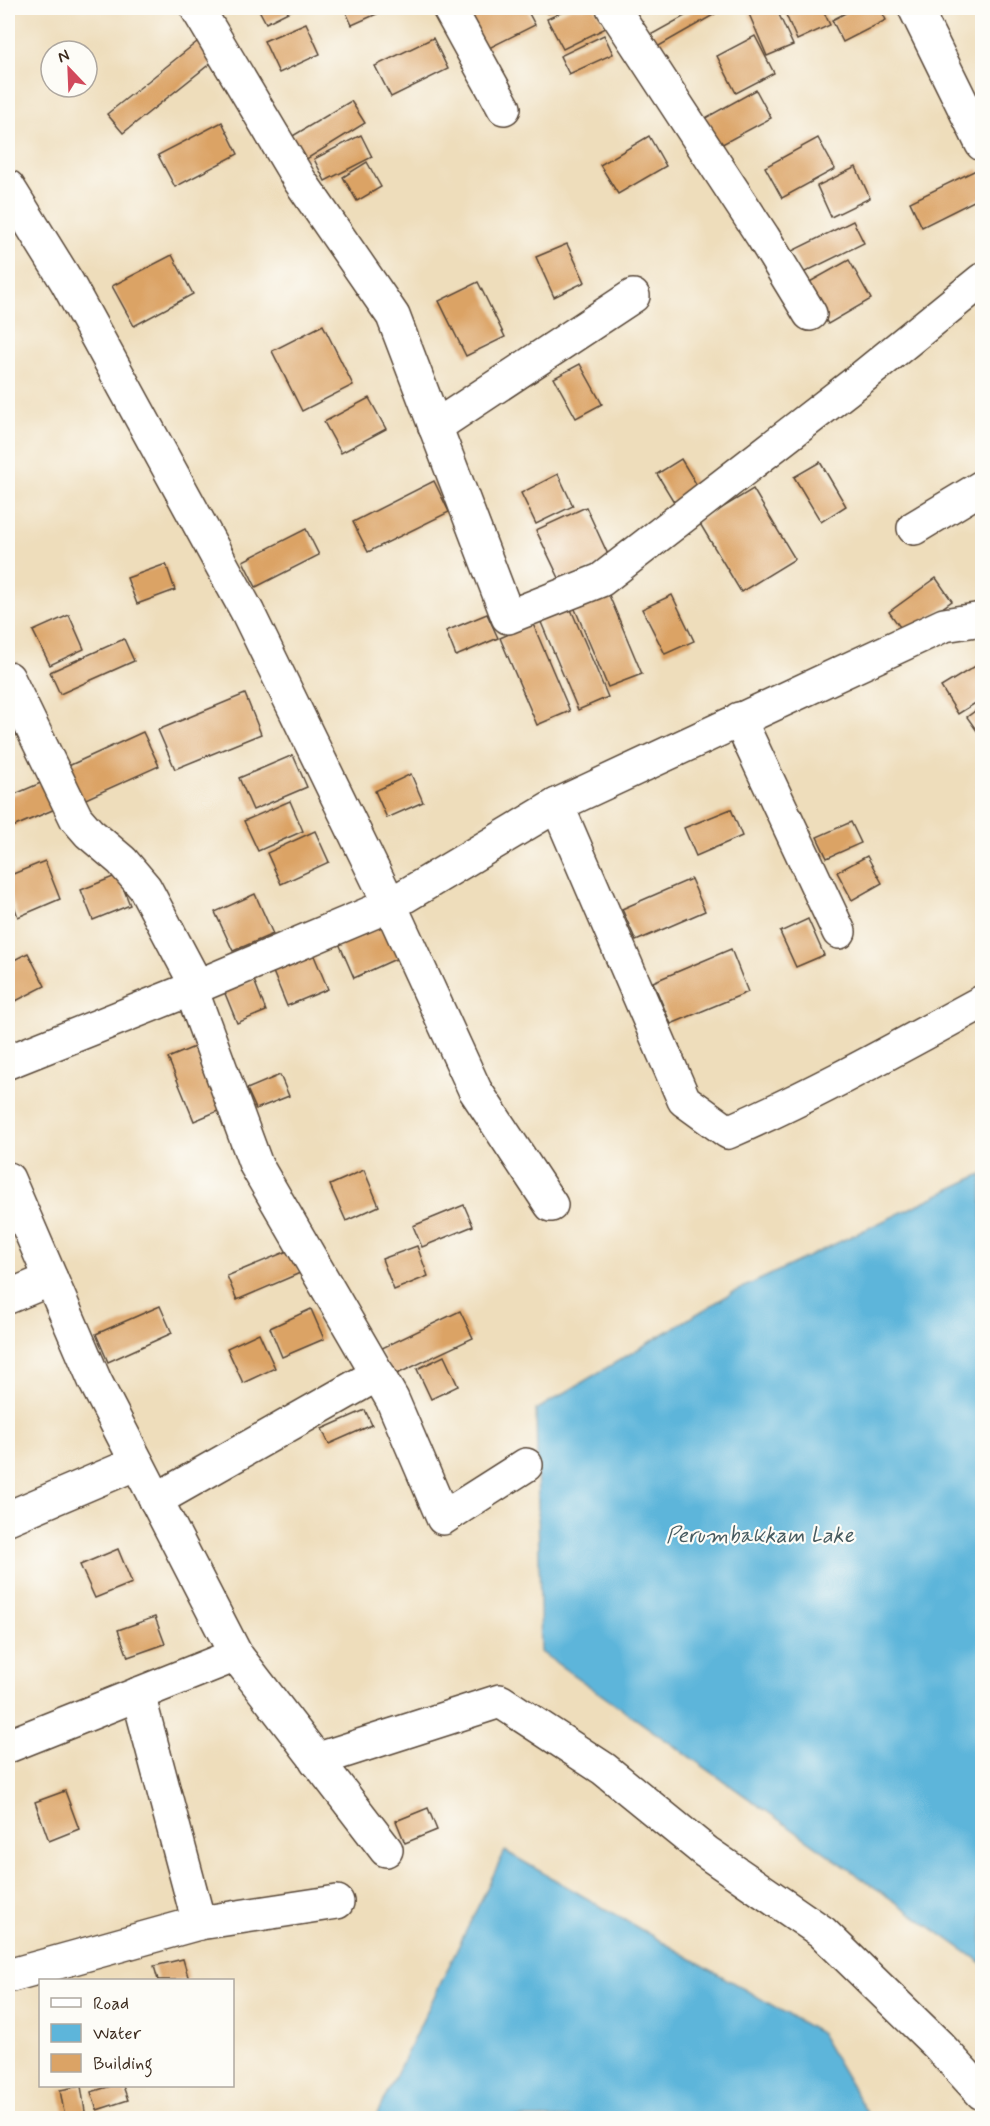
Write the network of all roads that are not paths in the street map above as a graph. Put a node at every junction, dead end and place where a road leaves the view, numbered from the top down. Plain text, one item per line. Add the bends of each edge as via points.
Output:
1 (197, 8) edge
2 (449, 8) edge
3 (613, 8) edge
4 (915, 8) edge
5 (504, 108) dead end
6 (982, 144) edge
7 (8, 187) edge
8 (982, 280) edge
9 (633, 296) dead end
10 (810, 314) dead end
11 (435, 427) junction
12 (982, 487) edge
13 (914, 528) dead end
14 (982, 619) edge
15 (8, 678) edge
16 (739, 719) junction
17 (557, 805) junction
18 (390, 905) junction
19 (839, 932) dead end
20 (194, 988) junction
21 (982, 1002) edge
22 (8, 1062) edge
23 (8, 1179) edge
24 (551, 1205) dead end
25 (51, 1279) junction
26 (8, 1297) edge
27 (378, 1374) junction
28 (137, 1463) junction
29 (526, 1465) dead end
30 (156, 1500) junction
31 (8, 1518) edge
32 (236, 1655) junction
33 (138, 1694) junction
34 (8, 1746) edge
35 (316, 1760) junction
36 (386, 1850) dead end
37 (337, 1902) dead end
38 (199, 1923) junction
39 (8, 1976) edge
40 (982, 2093) edge

1 - 11 street via 300,181 393,316
2 - 5 street
3 - 10 street
4 - 6 street
7 - 18 street via 67,282 248,613
8 - 11 street via 601,580 508,617
9 - 11 street
12 - 13 street
14 - 16 street via 944,626
15 - 20 street via 76,818 145,888
16 - 17 street
16 - 19 street
17 - 18 street
17 - 21 street via 684,1100 728,1132 850,1073
18 - 20 street
18 - 24 street via 475,1090
20 - 22 street
20 - 27 street via 256,1165
23 - 25 street
25 - 26 street
25 - 28 street via 95,1381
27 - 29 street via 443,1518
27 - 30 street
28 - 30 street
28 - 31 street
30 - 32 street
32 - 33 street
32 - 35 street
33 - 34 street
33 - 38 street
35 - 36 street
35 - 40 street via 500,1701 604,1769 706,1852 822,1932
37 - 38 street
38 - 39 street

